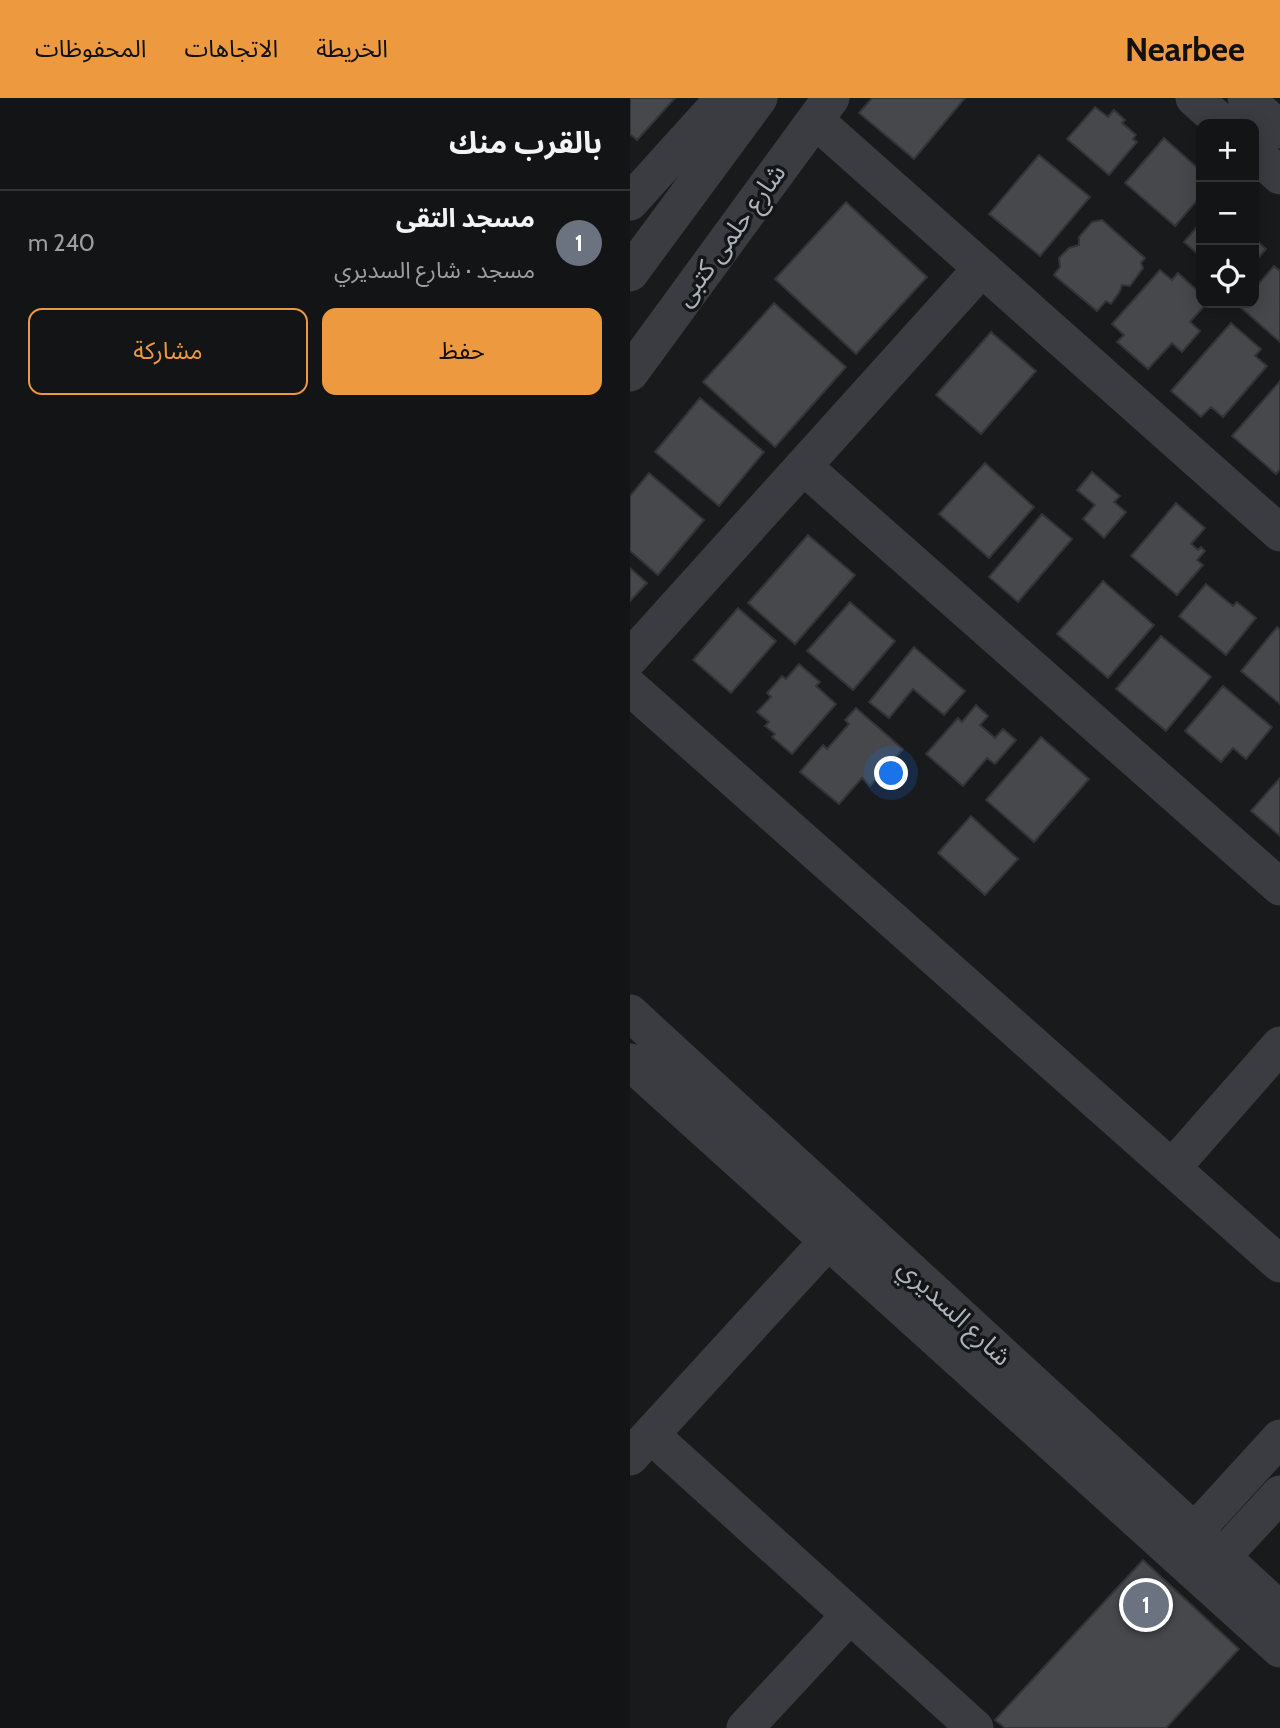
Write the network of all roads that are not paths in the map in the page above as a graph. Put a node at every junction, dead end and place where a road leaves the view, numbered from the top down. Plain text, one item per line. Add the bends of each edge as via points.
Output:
1 (724, 98) edge
2 (760, 98) edge
3 (1194, 98) edge
4 (1246, 98) edge
5 (823, 109) edge
6 (1217, 119) edge
7 (1280, 130) edge
8 (1259, 157) edge
9 (1280, 176) edge
10 (630, 202) edge
11 (982, 268) junction
12 (630, 273) edge
13 (630, 373) edge
14 (803, 466) junction
15 (1280, 533) edge
16 (630, 658) edge
17 (630, 687) edge
18 (1280, 887) edge
19 (630, 1013) edge
20 (1280, 1045) edge
21 (630, 1062) edge
22 (1172, 1168) junction
23 (827, 1242) junction
24 (1280, 1264) edge
25 (1280, 1438) edge
26 (640, 1446) edge
27 (1280, 1494) edge
28 (1202, 1551) junction
29 (1280, 1610) edge
30 (850, 1615) junction
31 (1280, 1649) edge
32 (745, 1728) edge
33 (975, 1728) edge

1 - 10 street
2 - 12 street
3 - 6 street
4 - 7 street
5 - 11 street
5 - 13 street, شارع حلمى كتبى
8 - 9 street
11 - 14 street
11 - 15 street
14 - 16 street
14 - 18 street
17 - 22 street
19 - 28 street, شارع السديري
20 - 22 street
21 - 23 street, شارع السديري
22 - 24 street
23 - 26 street
23 - 28 street, شارع السديري
25 - 28 street
26 - 30 street
27 - 28 street
28 - 29 street, شارع السديري
28 - 31 street, شارع السديري
30 - 32 street
30 - 33 street

